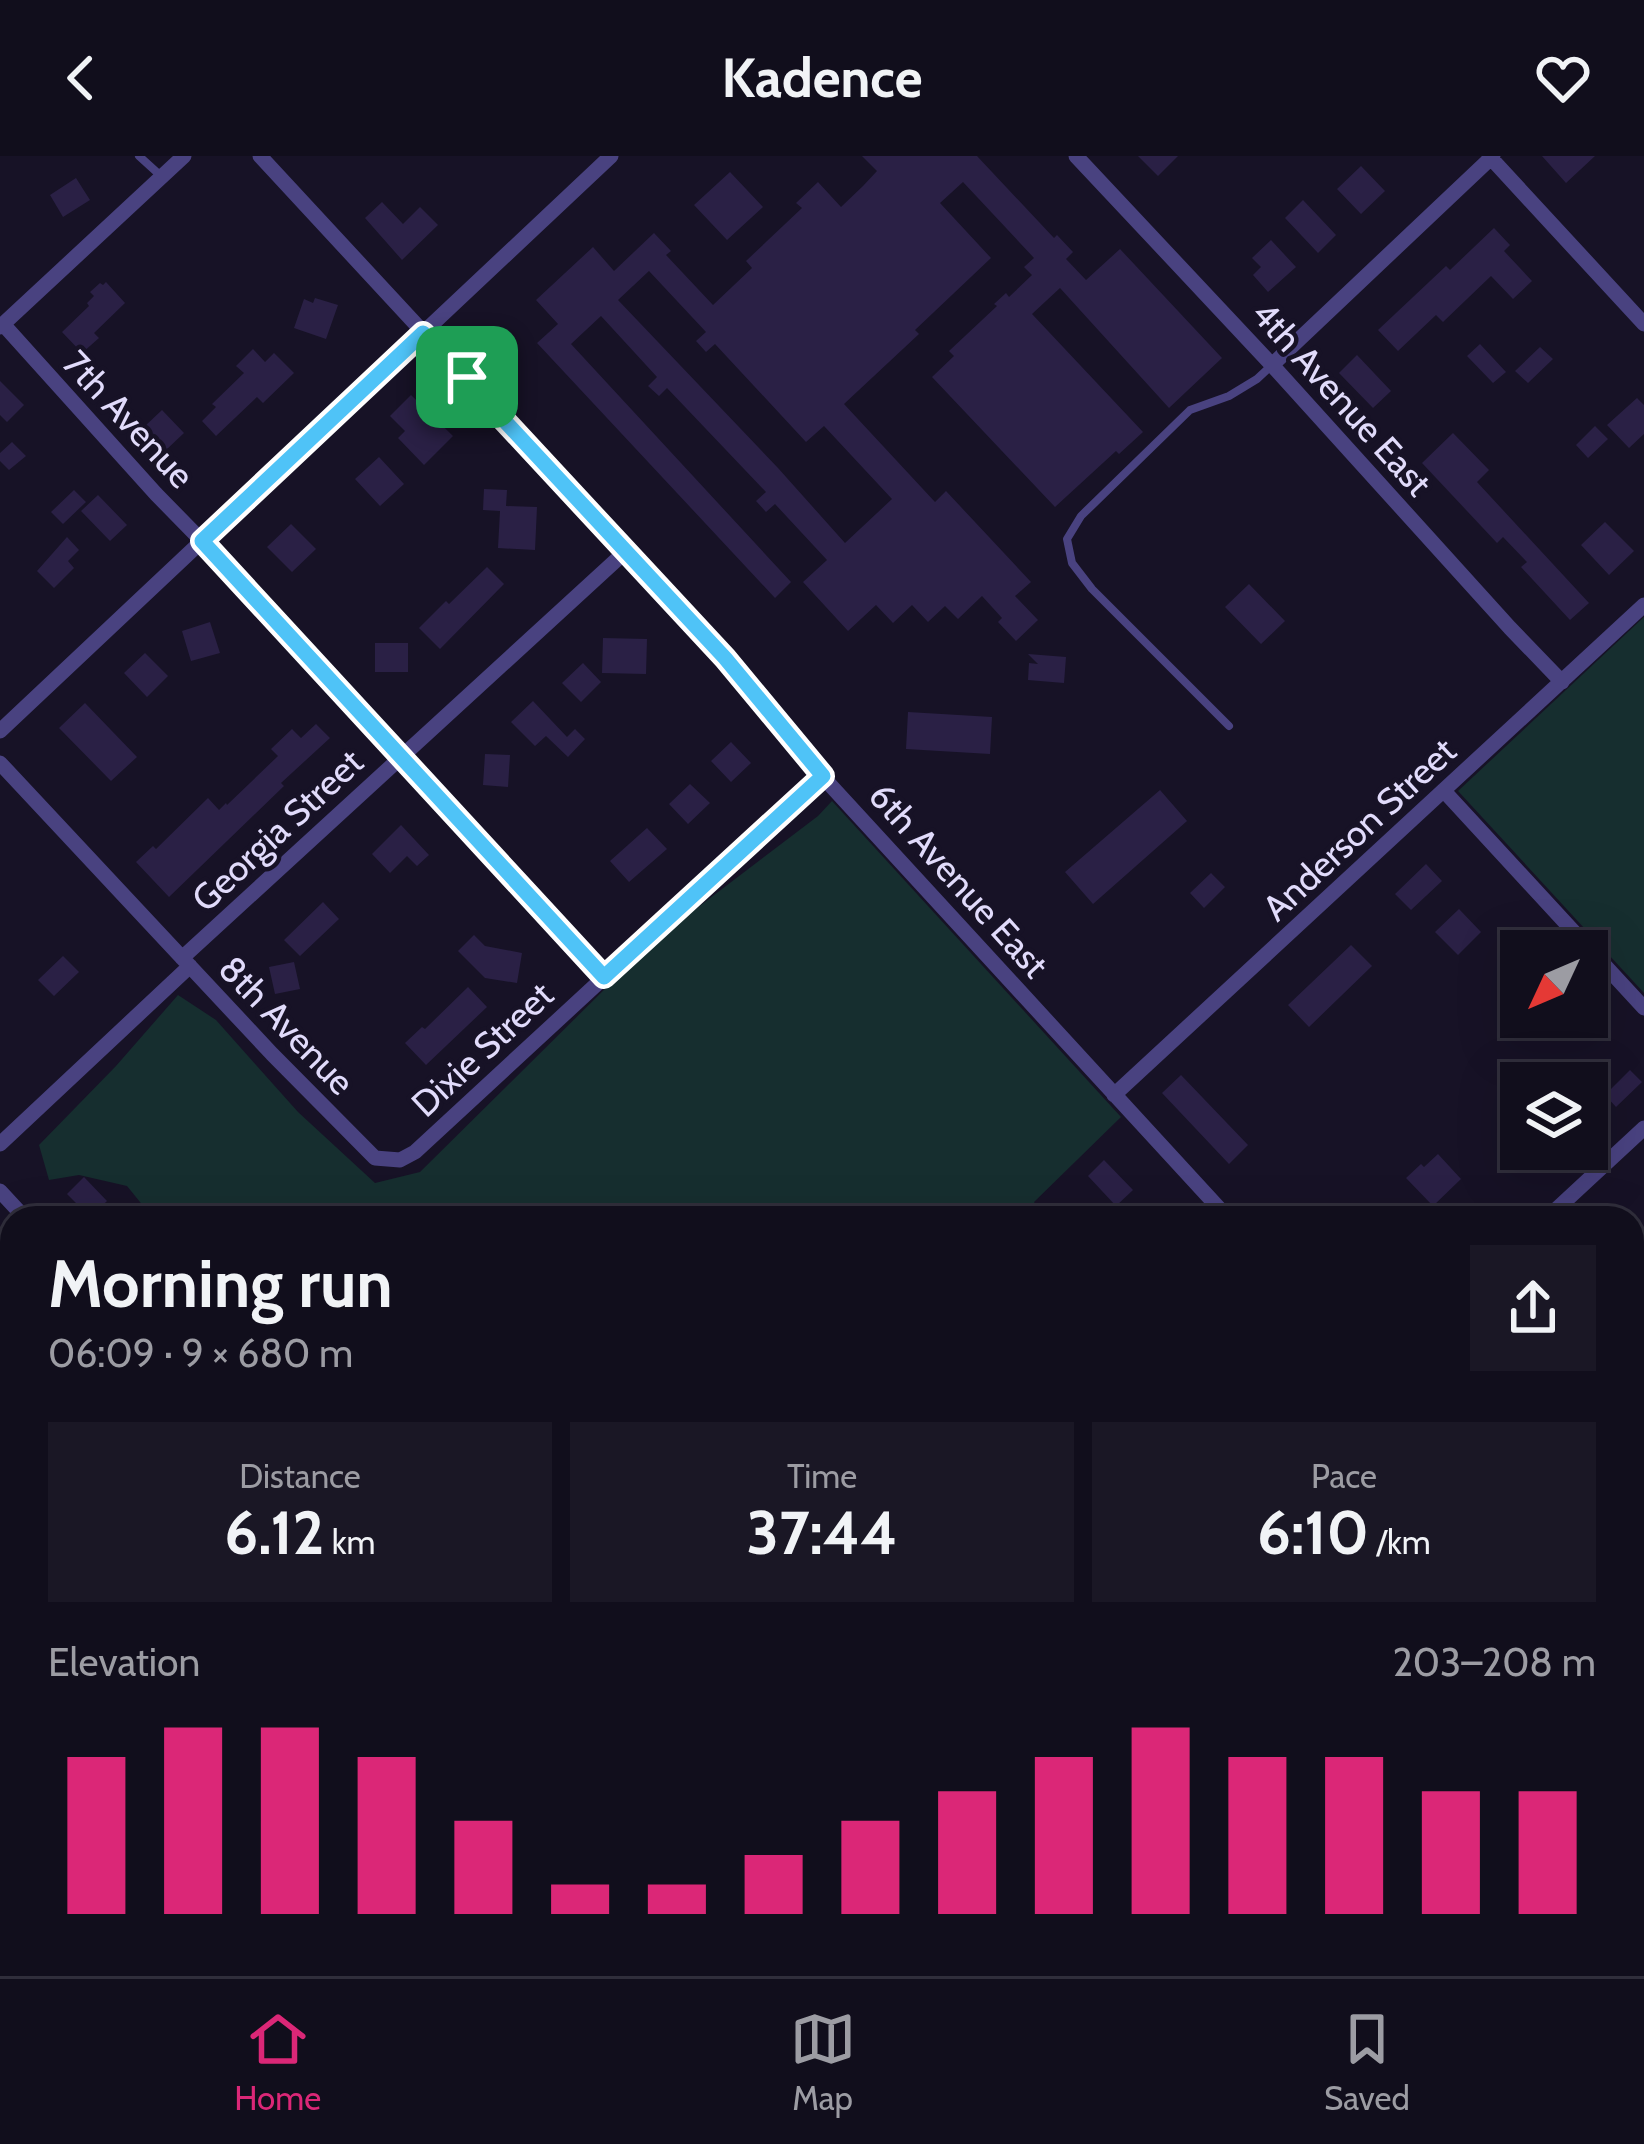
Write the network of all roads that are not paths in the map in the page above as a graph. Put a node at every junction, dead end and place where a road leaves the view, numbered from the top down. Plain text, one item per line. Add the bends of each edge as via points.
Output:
1 (140, 156) edge
2 (184, 156) edge
3 (260, 156) edge
4 (611, 156) edge
5 (1076, 156) edge
6 (1491, 157) edge
7 (162, 177) junction
8 (1644, 324) edge
9 (1, 326) edge
10 (423, 333) junction
11 (1272, 365) junction
12 (202, 541) junction
13 (625, 552) junction
14 (1644, 605) edge
15 (1562, 682) junction
16 (1229, 727) dead end
17 (0, 731) edge
18 (400, 758) junction
19 (0, 763) edge
20 (823, 776) junction
21 (1444, 791) junction
22 (186, 962) junction
23 (604, 977) junction
24 (1644, 1008) edge
25 (1114, 1094) junction
26 (1644, 1128) edge
27 (0, 1144) edge
28 (390, 1160) joint
29 (1217, 1206) edge
30 (1560, 1206) edge

1 - 7 lane
2 - 7 street
3 - 10 street, 6th Avenue East
4 - 10 street
5 - 11 street, 4th Avenue East
6 - 8 street
6 - 11 street
7 - 9 street
9 - 12 street, 7th Avenue
10 - 12 street
10 - 13 street, 6th Avenue East
11 - 15 street, 4th Avenue East
11 - 16 lane via 1190,410 1067,539 1072,563 1092,590
12 - 17 street
12 - 18 street, 7th Avenue
13 - 18 street, Georgia Street
13 - 20 street, 6th Avenue East
14 - 15 street, Anderson Street
15 - 21 street, Anderson Street
18 - 22 street, Georgia Street
18 - 23 street, 7th Avenue
19 - 22 street, 8th Avenue
20 - 23 street, Dixie Street
20 - 25 street, 6th Avenue East
21 - 24 street
21 - 25 street, Anderson Street
22 - 27 street, Georgia Street
22 - 28 street, 8th Avenue via 352,1137 375,1158
23 - 28 street, Dixie Street via 415,1152
25 - 29 street, 6th Avenue East
26 - 30 street

